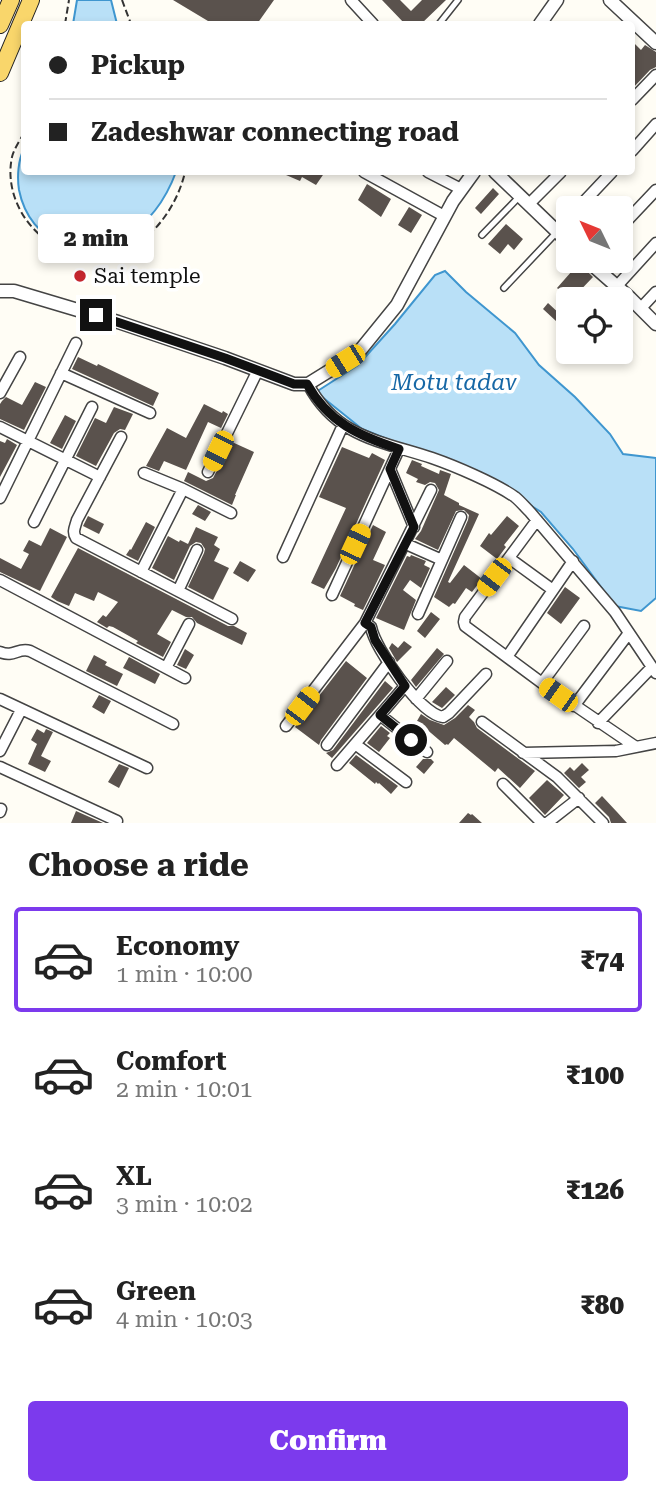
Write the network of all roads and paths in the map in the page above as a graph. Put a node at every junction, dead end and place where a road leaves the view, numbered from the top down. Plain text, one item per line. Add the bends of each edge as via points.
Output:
1 (11, 0) edge
2 (31, 0) edge
3 (69, 0) edge
4 (122, 0) edge
5 (351, 0) edge
6 (458, 0) edge
7 (557, 0) edge
8 (617, 3) edge
9 (22, 21) edge
10 (66, 21) edge
11 (130, 21) edge
12 (370, 21) edge
13 (441, 21) edge
14 (542, 21) edge
15 (635, 21) edge
16 (635, 21) edge
17 (21, 24) edge
18 (0, 25) edge
19 (656, 43) edge
20 (0, 74) edge
21 (656, 75) edge
22 (635, 97) edge
23 (656, 124) edge
24 (21, 138) edge
25 (635, 148) edge
26 (184, 175) edge
27 (369, 175) edge
28 (434, 175) edge
29 (472, 175) edge
30 (498, 175) edge
31 (557, 175) edge
32 (609, 175) edge
33 (461, 189) junction
34 (656, 190) edge
35 (589, 196) edge
36 (524, 200) junction
37 (634, 213) edge
38 (444, 216) junction
39 (556, 231) edge
40 (556, 233) edge
41 (482, 235) dead end
42 (656, 243) edge
43 (602, 273) edge
44 (617, 286) junction
45 (504, 288) dead end
46 (0, 290) edge
47 (656, 292) edge
48 (641, 308) junction
49 (656, 324) edge
50 (76, 343) dead end
51 (20, 357) dead end
52 (258, 370) junction
53 (61, 373) junction
54 (307, 384) junction
55 (0, 393) edge
56 (92, 407) dead end
57 (150, 414) dead end
58 (343, 425) junction
59 (0, 427) edge
60 (121, 437) dead end
61 (29, 441) junction
62 (399, 449) junction
63 (66, 459) junction
64 (390, 469) junction
65 (208, 472) dead end
66 (144, 473) dead end
67 (100, 477) junction
68 (183, 489) junction
69 (431, 490) dead end
70 (0, 498) edge
71 (231, 513) dead end
72 (461, 517) dead end
73 (537, 520) junction
74 (34, 522) dead end
75 (414, 527) junction
76 (406, 544) junction
77 (197, 550) dead end
78 (283, 557) dead end
79 (509, 558) junction
80 (442, 560) junction
81 (573, 561) junction
82 (141, 572) junction
83 (0, 580) edge
84 (553, 590) junction
85 (178, 591) junction
86 (332, 595) dead end
87 (418, 614) dead end
88 (232, 619) dead end
89 (365, 623) junction
90 (189, 624) dead end
91 (584, 626) dead end
92 (629, 632) junction
93 (0, 652) edge
94 (507, 657) junction
95 (447, 661) dead end
96 (389, 662) junction
97 (166, 668) junction
98 (654, 670) edge
99 (486, 674) dead end
100 (185, 678) dead end
101 (542, 683) junction
102 (405, 686) junction
103 (0, 699) edge
104 (416, 699) junction
105 (574, 706) junction
106 (21, 710) junction
107 (380, 715) junction
108 (482, 722) dead end
109 (598, 723) junction
110 (173, 724) dead end
111 (286, 726) dead end
112 (656, 743) edge
113 (355, 744) junction
114 (327, 745) dead end
115 (636, 747) junction
116 (0, 751) edge
117 (427, 752) dead end
118 (523, 753) junction
119 (337, 765) dead end
120 (0, 767) edge
121 (147, 768) dead end
122 (406, 782) dead end
123 (503, 784) dead end
124 (579, 798) junction
125 (117, 821) dead end
126 (544, 823) edge
127 (603, 823) edge

1 - 18 main road
2 - 9 main road
3 - 10 path
4 - 11 path
5 - 12 street
6 - 13 lane
7 - 14 street
8 - 15 street
16 - 19 street
17 - 20 main road
21 - 22 street
23 - 25 street
24 - 26 path via 12,155 12,190 27,223 64,249 123,251 158,224 174,202
27 - 38 street
28 - 33 street
29 - 33 street
30 - 36 street
31 - 36 street
32 - 35 street
33 - 38 street
34 - 37 street
36 - 39 street
36 - 41 lane
38 - 54 street via 397,304 358,353
40 - 45 lane
42 - 44 street
43 - 44 street
44 - 48 street
46 - 52 street via 118,322
47 - 48 street
48 - 49 street
50 - 53 street
51 - 55 street
52 - 54 street via 294,384
52 - 65 street
53 - 57 street
53 - 61 street
54 - 58 street via 326,411
56 - 63 street
58 - 62 street
58 - 78 street
59 - 61 street
60 - 67 street
61 - 63 street
61 - 70 street
62 - 64 street
62 - 73 street via 499,488
63 - 67 street
63 - 74 street
64 - 75 street
64 - 86 street
66 - 68 street
67 - 82 street via 74,535
68 - 71 street
68 - 82 street
69 - 75 street
72 - 80 street
73 - 79 street
73 - 81 street
75 - 76 street
76 - 80 street
76 - 89 street
77 - 85 street
79 - 84 street
79 - 94 street via 464,622
80 - 87 street
81 - 84 street
81 - 92 street
82 - 85 street
83 - 97 street
84 - 94 street
85 - 88 street
89 - 96 street
89 - 111 street
90 - 97 street
91 - 101 street
92 - 98 street
92 - 105 street
93 - 110 street via 30,651
94 - 101 street
95 - 104 street
96 - 102 street
96 - 114 street
97 - 100 street
98 - 109 street
99 - 104 street via 443,717
101 - 105 street
102 - 104 street
102 - 107 street
103 - 106 street
105 - 109 street
106 - 116 street
106 - 121 street
107 - 113 street
107 - 117 street
108 - 118 street
109 - 115 street
112 - 115 street
113 - 119 street
113 - 122 street
115 - 118 street
118 - 124 street
120 - 125 street
123 - 126 street
124 - 126 street
124 - 127 street

